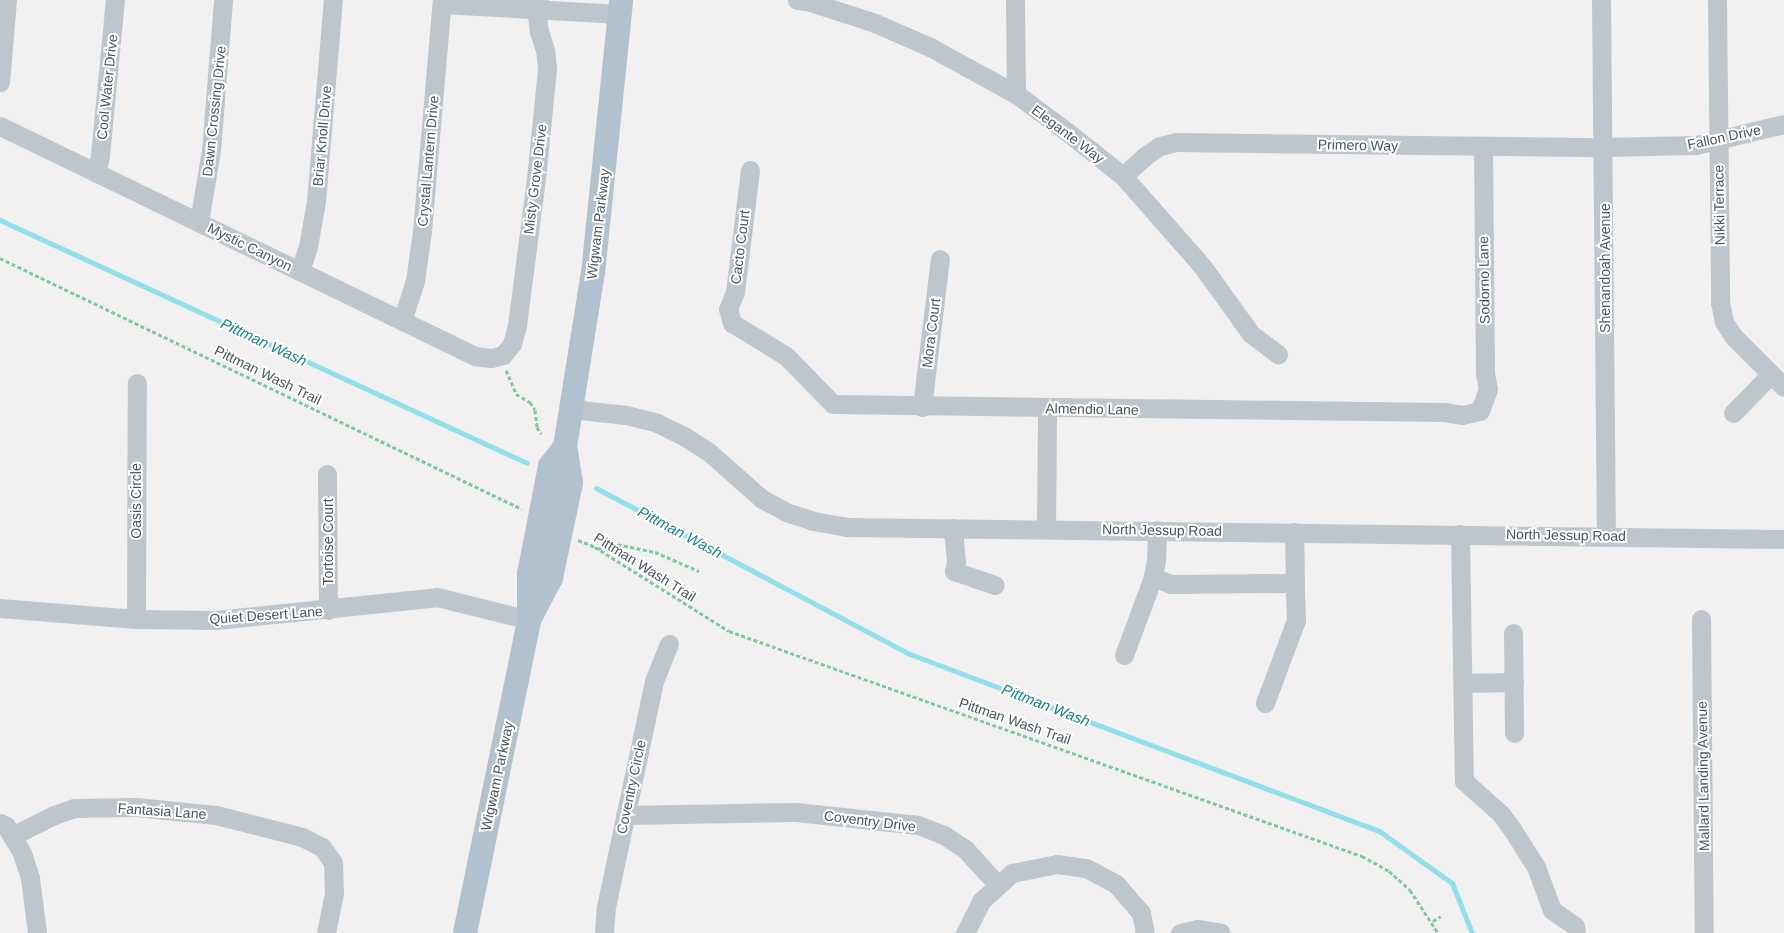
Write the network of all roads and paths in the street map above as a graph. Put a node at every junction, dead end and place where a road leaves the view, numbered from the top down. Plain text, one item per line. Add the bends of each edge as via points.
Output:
1 (7, 0) edge
2 (115, 0) edge
3 (223, 0) edge
4 (333, 0) edge
5 (797, 0) edge
6 (1015, 0) edge
7 (1601, 0) edge
8 (1716, 0) edge
9 (442, 2) edge
10 (538, 5) edge
11 (621, 7) edge
12 (0, 82) edge
13 (1016, 94) junction
14 (1784, 124) edge
15 (0, 126) edge
16 (1718, 140) junction
17 (1483, 146) junction
18 (1604, 147) junction
19 (750, 170) dead end
20 (96, 173) junction
21 (1123, 176) junction
22 (198, 222) junction
23 (0, 258) edge
24 (940, 258) dead end
25 (300, 271) junction
26 (402, 321) junction
27 (732, 324) joint
28 (1278, 354) dead end
29 (501, 355) junction
30 (1777, 380) edge
31 (136, 383) dead end
32 (922, 407) junction
33 (571, 409) junction
34 (1047, 409) junction
35 (1480, 411) joint
36 (1733, 413) dead end
37 (541, 434) dead end
38 (327, 474) dead end
39 (527, 510) dead end
40 (953, 528) junction
41 (1046, 529) junction
42 (1156, 530) junction
43 (1294, 532) junction
44 (1460, 534) junction
45 (1606, 536) junction
46 (571, 537) dead end
47 (1784, 539) edge
48 (598, 549) junction
49 (699, 571) dead end
50 (1153, 577) junction
51 (1295, 583) junction
52 (995, 585) dead end
53 (0, 608) edge
54 (328, 610) junction
55 (136, 619) junction
56 (529, 620) junction
57 (1701, 620) dead end
58 (1513, 633) dead end
59 (669, 644) dead end
60 (1124, 655) dead end
61 (1514, 682) junction
62 (1463, 683) junction
63 (1264, 703) dead end
64 (1514, 733) dead end
65 (625, 815) junction
66 (6, 830) edge
67 (998, 885) junction
68 (1441, 916) dead end
69 (1433, 921) junction
70 (37, 933) edge
71 (326, 933) edge
72 (465, 933) edge
73 (604, 933) edge
74 (965, 933) edge
75 (1145, 933) edge
76 (1180, 933) edge
77 (1221, 933) edge
78 (1438, 933) edge
79 (1576, 933) edge
80 (1704, 933) edge

1 - 12 street
2 - 20 street, Cool Water Drive
3 - 22 street, Dawn Crossing Drive via 211,150
4 - 25 street, Briar Knoll Drive via 316,201
5 - 13 street, Elegante Way via 875,23 967,66
6 - 13 street
7 - 18 street, Shenandoah Avenue
8 - 16 street, Nikki Terrace
9 - 10 street
9 - 26 street, Crystal Lantern Drive via 422,230 415,281
10 - 11 street
10 - 29 street, Misty Grove Drive via 539,32 547,68 538,160 517,325 512,344
11 - 33 main road, Wigwam Parkway via 593,273
13 - 21 street, Elegante Way
14 - 16 street, Fallon Drive
15 - 20 street, Mystic Canyon
16 - 18 street, Fallon Drive via 1696,146
16 - 30 street, Nikki Terrace via 1720,302 1724,322
17 - 18 street, Primero Way
17 - 21 street, Primero Way via 1176,142 1160,146 1144,156
17 - 35 street, Sodorno Lane via 1485,374 1488,389
18 - 45 street, Shenandoah Avenue
19 - 27 street, Cacto Court via 735,292 728,309
20 - 22 street, Mystic Canyon
21 - 28 street, Elegante Way via 1202,266 1251,334
22 - 25 street, Mystic Canyon
23 - 39 path, Pittman Wash Trail
24 - 32 street, Mora Court
25 - 26 street, Mystic Canyon
26 - 29 street, Mystic Canyon via 475,356 491,358
27 - 32 street, Almendio Lane via 786,356 834,404
29 - 37 path via 516,394 530,402 535,410
30 - 36 street
31 - 55 street, Oasis Circle
32 - 34 street, Almendio Lane
33 - 40 street, North Jessup Road via 657,423 710,453 762,499 813,521 846,527
33 - 56 main road, Wigwam Parkway via 565,447 570,483 561,532 551,578
34 - 35 street, Almendio Lane via 1444,412 1462,416
34 - 41 street
38 - 54 street, Tortoise Court
40 - 41 street, North Jessup Road
40 - 52 street via 954,571
41 - 42 street, North Jessup Road
42 - 43 street, North Jessup Road
42 - 50 street
43 - 44 street, North Jessup Road
43 - 51 street
44 - 45 street, North Jessup Road
44 - 62 street
45 - 47 street, North Jessup Road
46 - 48 path, Pittman Wash Trail
48 - 49 path via 611,543 656,552
48 - 69 path, Pittman Wash Trail via 729,631 1362,856 1389,871 1410,890
50 - 51 street via 1171,584
50 - 60 street
51 - 63 street via 1296,620
53 - 55 street, Quiet Desert Lane
54 - 55 street, Quiet Desert Lane via 216,620
54 - 56 street, Quiet Desert Lane via 437,597
56 - 72 main road, Wigwam Parkway
57 - 80 street, Mallard Landing Avenue
58 - 61 street
59 - 65 street, Coventry Circle via 654,681
61 - 62 street
61 - 64 street
62 - 79 street via 1464,780 1501,814 1525,846 1552,910 1575,926
65 - 67 street, Coventry Drive via 796,812 918,826 944,835 965,849
65 - 73 street, Coventry Circle via 606,907
66 - 70 street via 22,853 30,878
66 - 71 street, Fantasia Lane via 74,808 136,807 216,815 302,837 322,847 333,864 334,892
67 - 74 street via 981,902
67 - 75 street via 1012,873 1057,864 1086,868 1116,884 1141,913
68 - 69 path
69 - 78 path, Pittman Wash Trail
76 - 77 street via 1197,930

